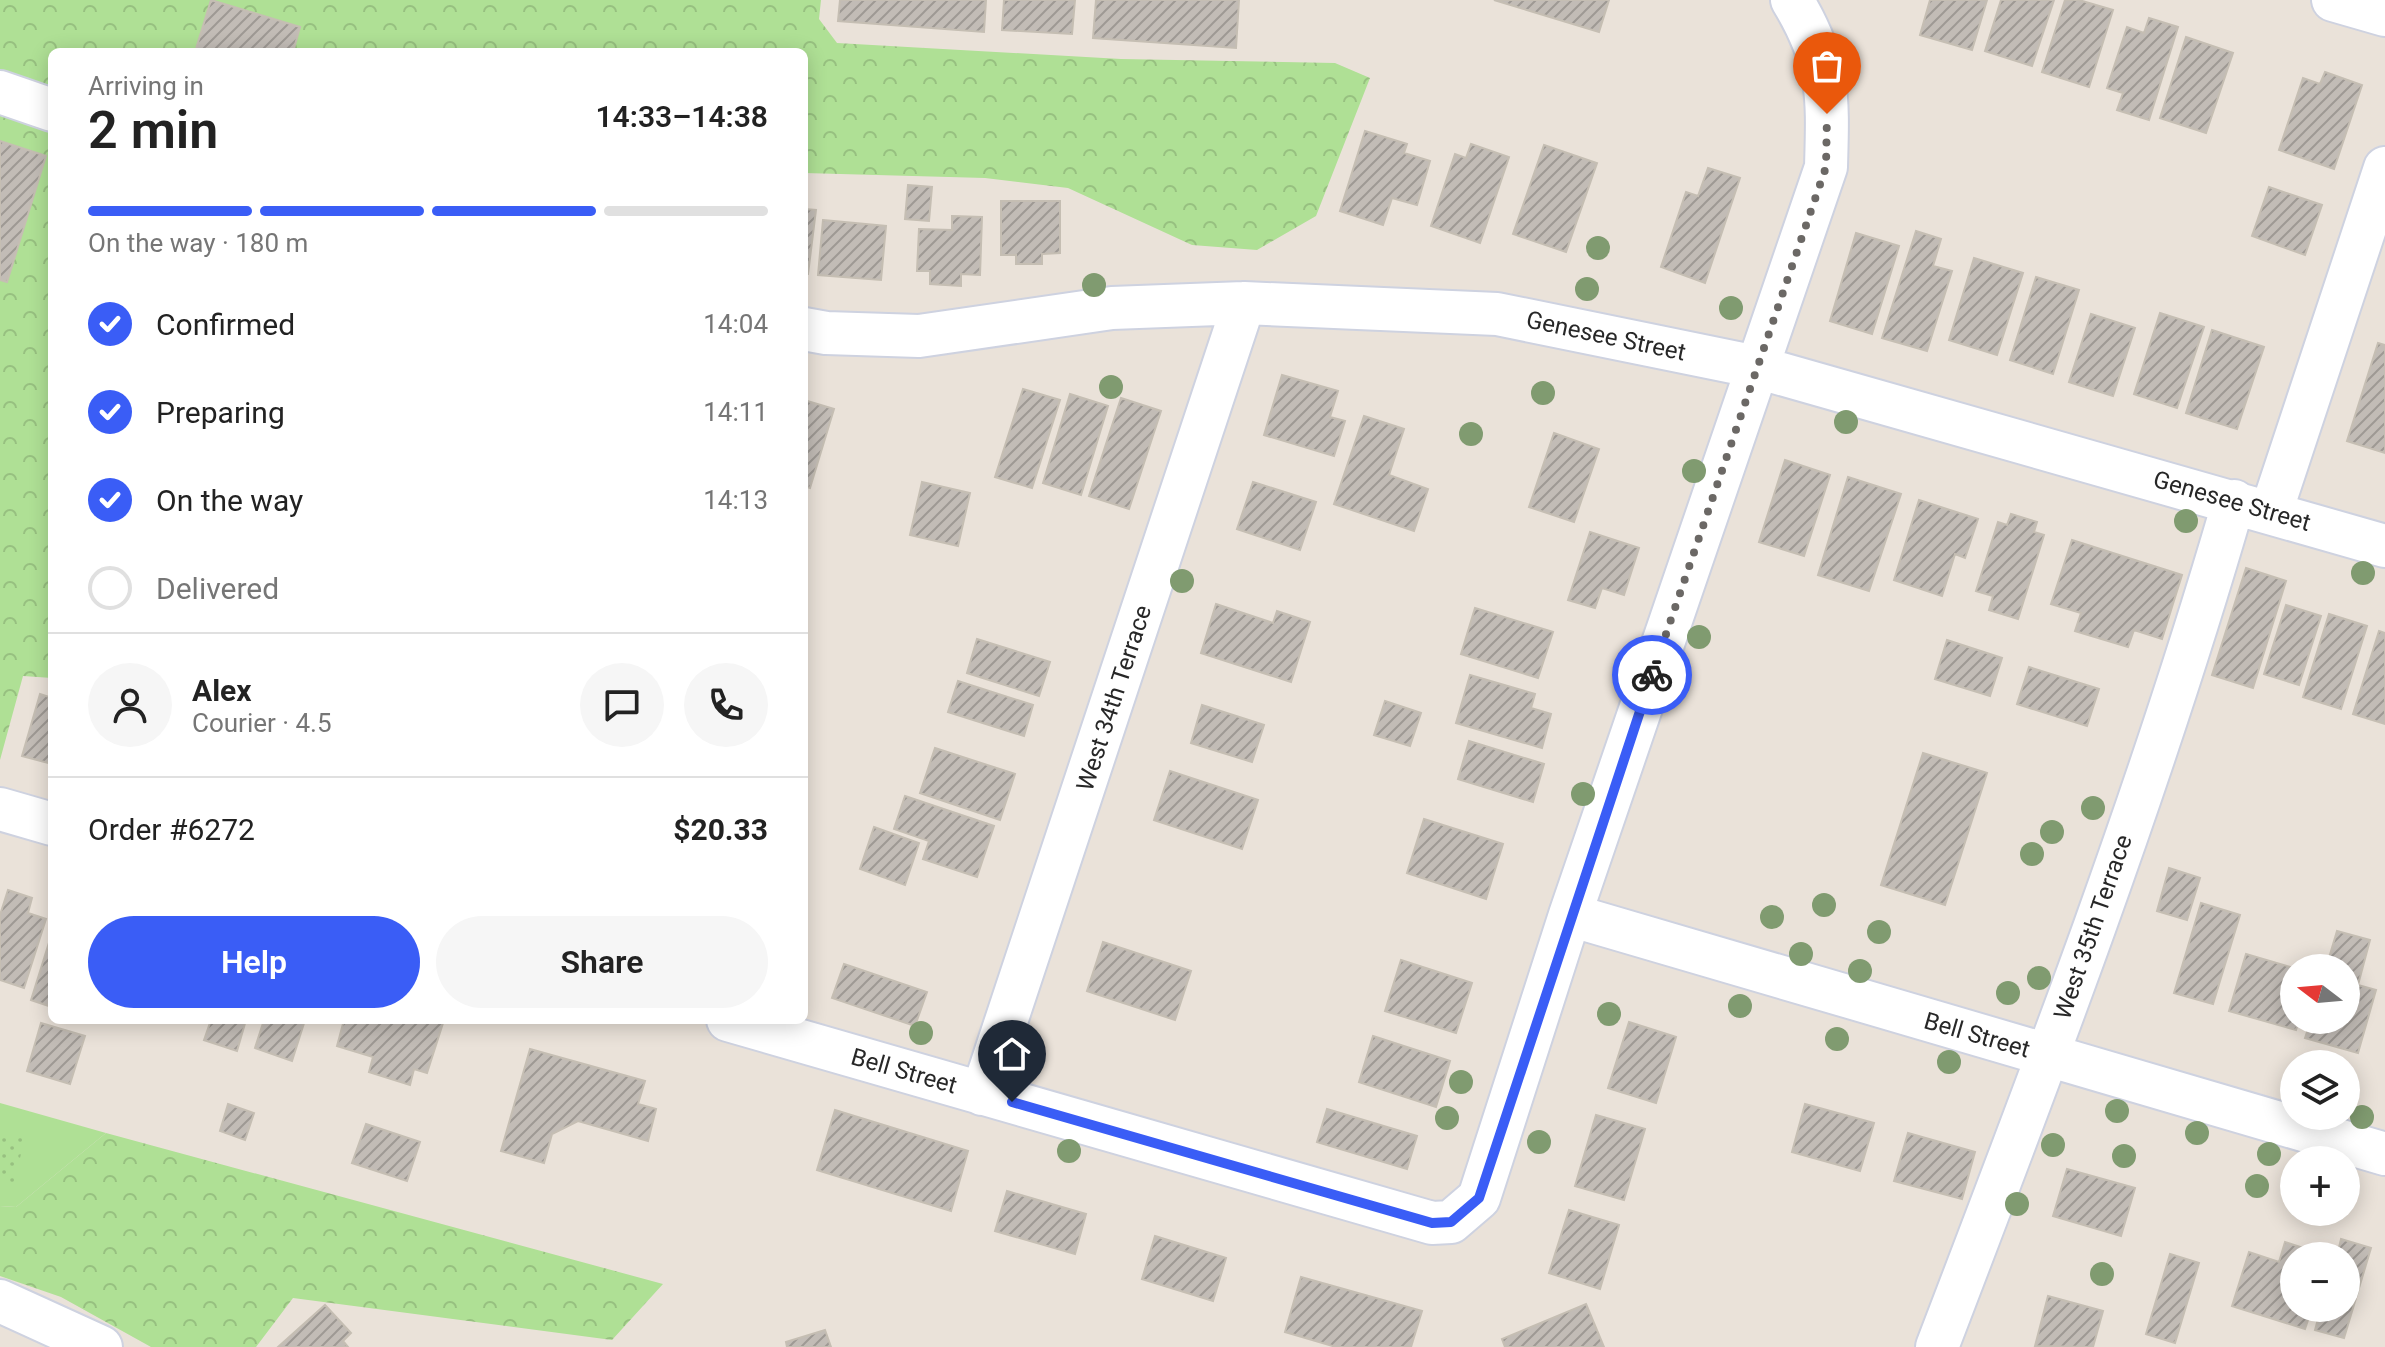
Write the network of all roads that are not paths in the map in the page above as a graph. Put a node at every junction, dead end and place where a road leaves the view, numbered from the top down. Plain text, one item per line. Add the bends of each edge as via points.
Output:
1 (1792, 0) edge
2 (2333, 0) edge
3 (2385, 15) edge
4 (0, 92) edge
5 (48, 109) edge
6 (2385, 168) edge
7 (1244, 303) junction
8 (808, 330) edge
9 (1757, 367) junction
10 (2252, 507) junction
11 (2385, 546) edge
12 (0, 809) edge
13 (48, 823) edge
14 (1570, 915) junction
15 (742, 1024) edge
16 (2048, 1056) junction
17 (982, 1094) junction
18 (2385, 1154) edge
19 (0, 1301) edge
20 (101, 1347) edge
21 (1937, 1347) edge

1 - 9 street via 1812,33 1828,88 1826,167
2 - 3 street
4 - 5 street
6 - 10 street, West 35th Terrace
7 - 8 street, Genesee Street via 1112,308 919,336
7 - 9 street, Genesee Street via 1497,314
7 - 17 street, West 34th Terrace
9 - 10 street, Genesee Street
9 - 14 street
10 - 11 street, Genesee Street
10 - 16 street, West 35th Terrace via 2195,634
12 - 13 street
14 - 16 street, Bell Street
14 - 17 street, Bell Street via 1479,1198 1451,1222 1432,1223
15 - 17 street, Bell Street
16 - 18 street, Bell Street
16 - 21 street, West 35th Terrace
19 - 20 street

